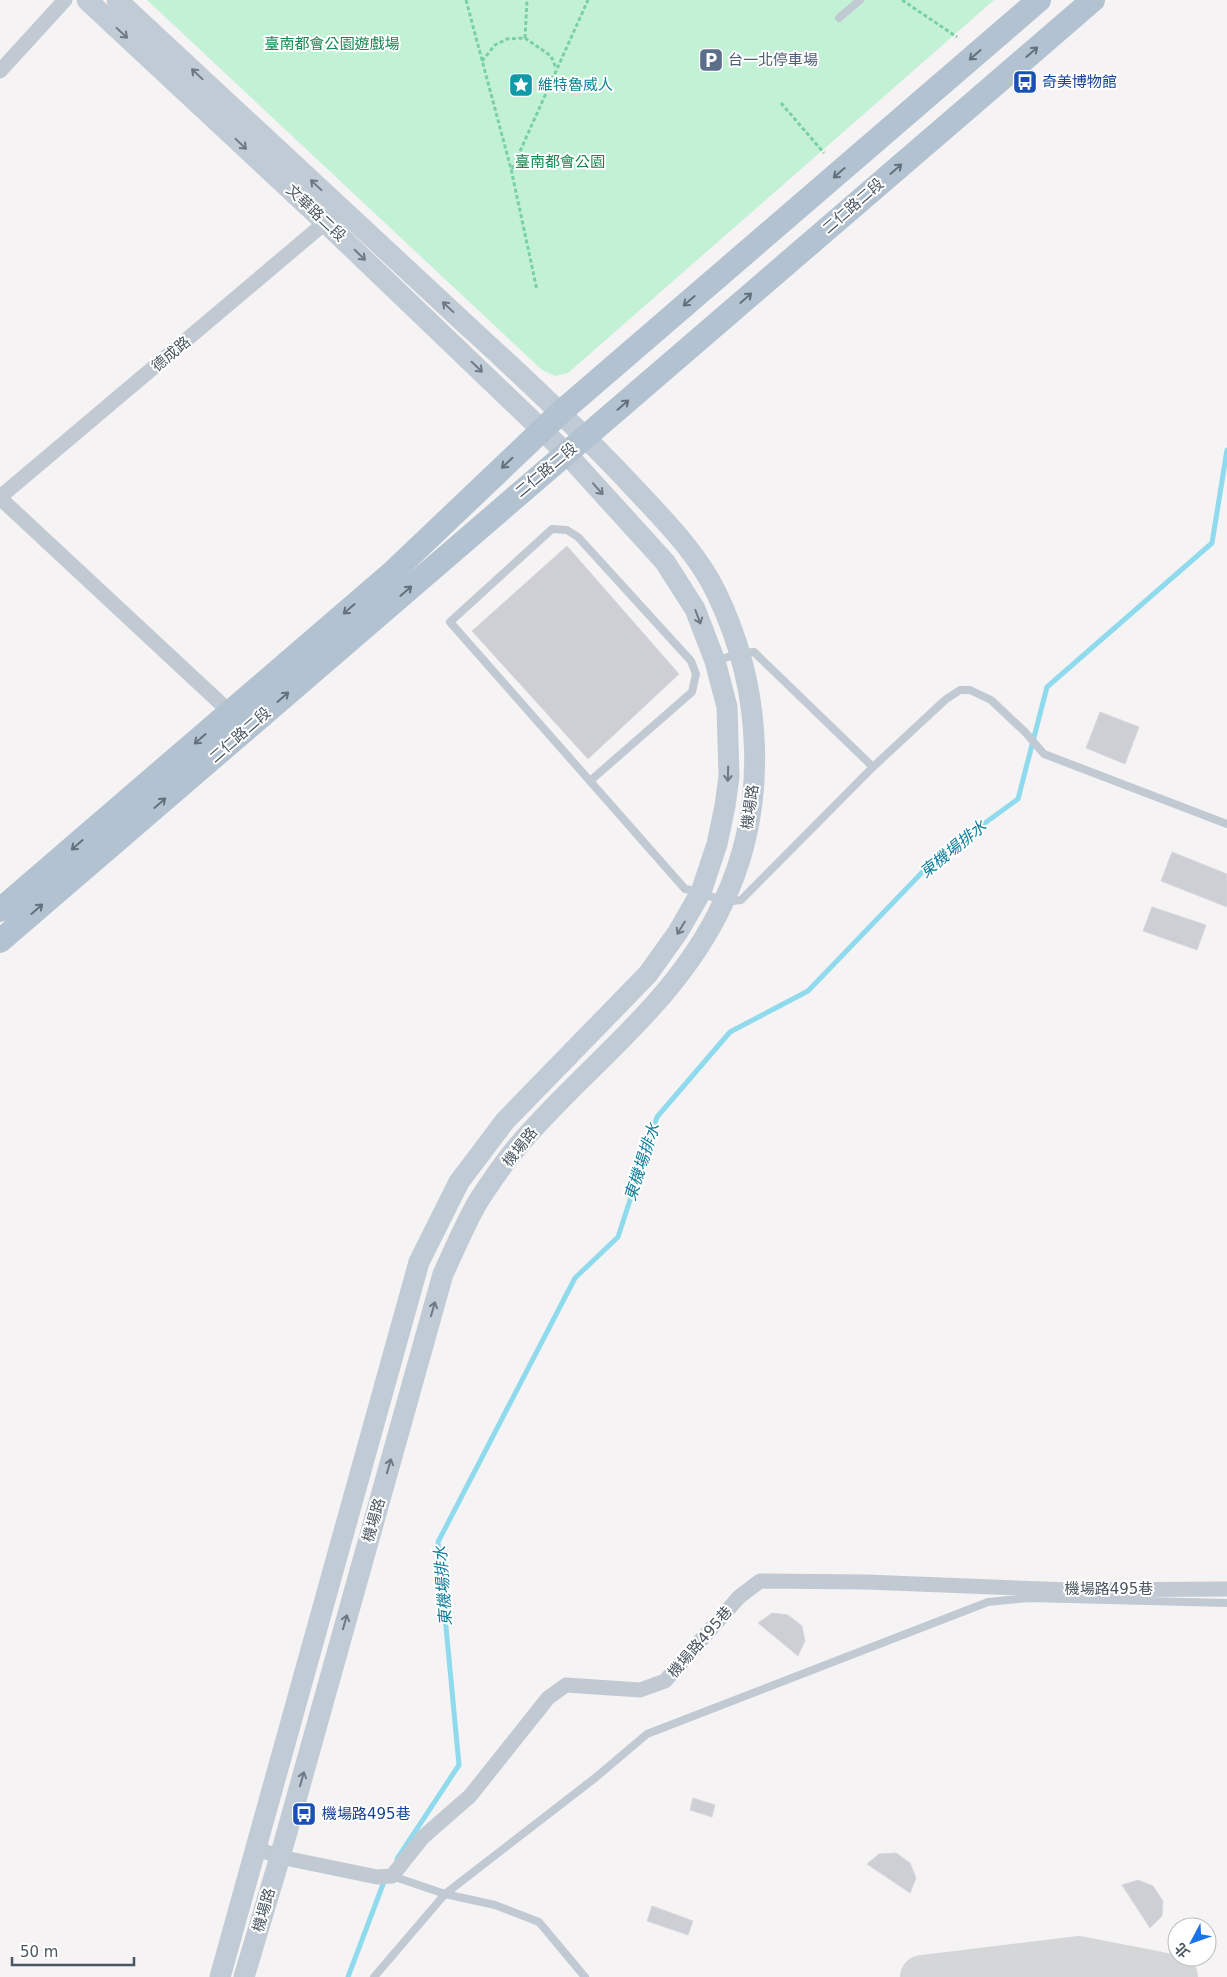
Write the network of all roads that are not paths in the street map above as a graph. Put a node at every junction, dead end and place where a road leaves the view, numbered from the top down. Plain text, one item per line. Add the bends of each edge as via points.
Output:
1 (65, 0) edge
2 (87, 0) edge
3 (118, 0) edge
4 (860, 0) edge
5 (1039, 0) edge
6 (1093, 0) edge
7 (839, 18) dead end
8 (0, 71) edge
9 (334, 216) junction
10 (561, 412) junction
11 (542, 429) junction
12 (586, 436) junction
13 (566, 453) junction
14 (0, 498) edge
15 (741, 653) junction
16 (715, 661) junction
17 (231, 713) junction
18 (873, 767) junction
19 (590, 781) junction
20 (1227, 824) edge
21 (702, 892) junction
22 (724, 902) junction
23 (0, 910) edge
24 (0, 941) edge
25 (1227, 1589) edge
26 (1227, 1603) edge
27 (255, 1848) junction
28 (280, 1856) junction
29 (385, 1876) junction
30 (445, 1894) junction
31 (220, 1977) edge
32 (244, 1977) edge
33 (374, 1977) edge
34 (585, 1977) edge

1 - 8 street
2 -> 9 street, 文華路二段
9 -> 3 street, 文華路二段
4 - 7 lane
5 -> 10 main road, 二仁路二段
12 -> 6 main road, 二仁路二段
10 -> 9 street, 文華路二段
9 -> 11 street, 文華路二段
9 - 14 street, 德成路
10 - 11 main road, 二仁路二段
10 - 12 street, 機場路
11 - 13 street, 機場路
11 -> 17 main road, 二仁路二段 via 394,571
12 - 13 main road, 二仁路二段
12 - 15 street, 機場路 via 683,541 716,592
13 -> 16 street, 機場路 via 665,562 695,609
24 -> 13 main road, 二仁路二段
14 - 17 street
15 - 16 lane
15 - 18 lane via 754,652
15 - 22 street, 機場路 via 753,713 755,770 750,818 739,863
16 -> 21 street, 機場路 via 726,707 729,776 717,844
17 -> 23 main road, 二仁路二段
18 - 20 lane via 945,700 960,690 970,690 991,700 1044,754
18 - 22 lane via 741,900
19 - 19 lane via 450,622 552,529 567,530 578,537 691,661 696,674 692,692
19 - 21 lane via 685,889
21 - 22 lane
21 -> 27 street, 機場路 via 648,974 505,1121 459,1182 418,1262
28 -> 22 street, 機場路 via 443,1274 479,1200 522,1142 666,993 701,945
25 - 29 street, 機場路495巷 via 1070,1590 760,1581 739,1597 665,1681 640,1690 566,1685 548,1698 470,1796 423,1836
26 - 30 lane via 1029,1598 988,1602 647,1734
27 - 28 street
27 - 31 street, 機場路
28 - 29 street
28 - 32 street, 機場路
29 - 30 lane
30 - 33 lane
30 - 34 lane via 495,1905 539,1922

